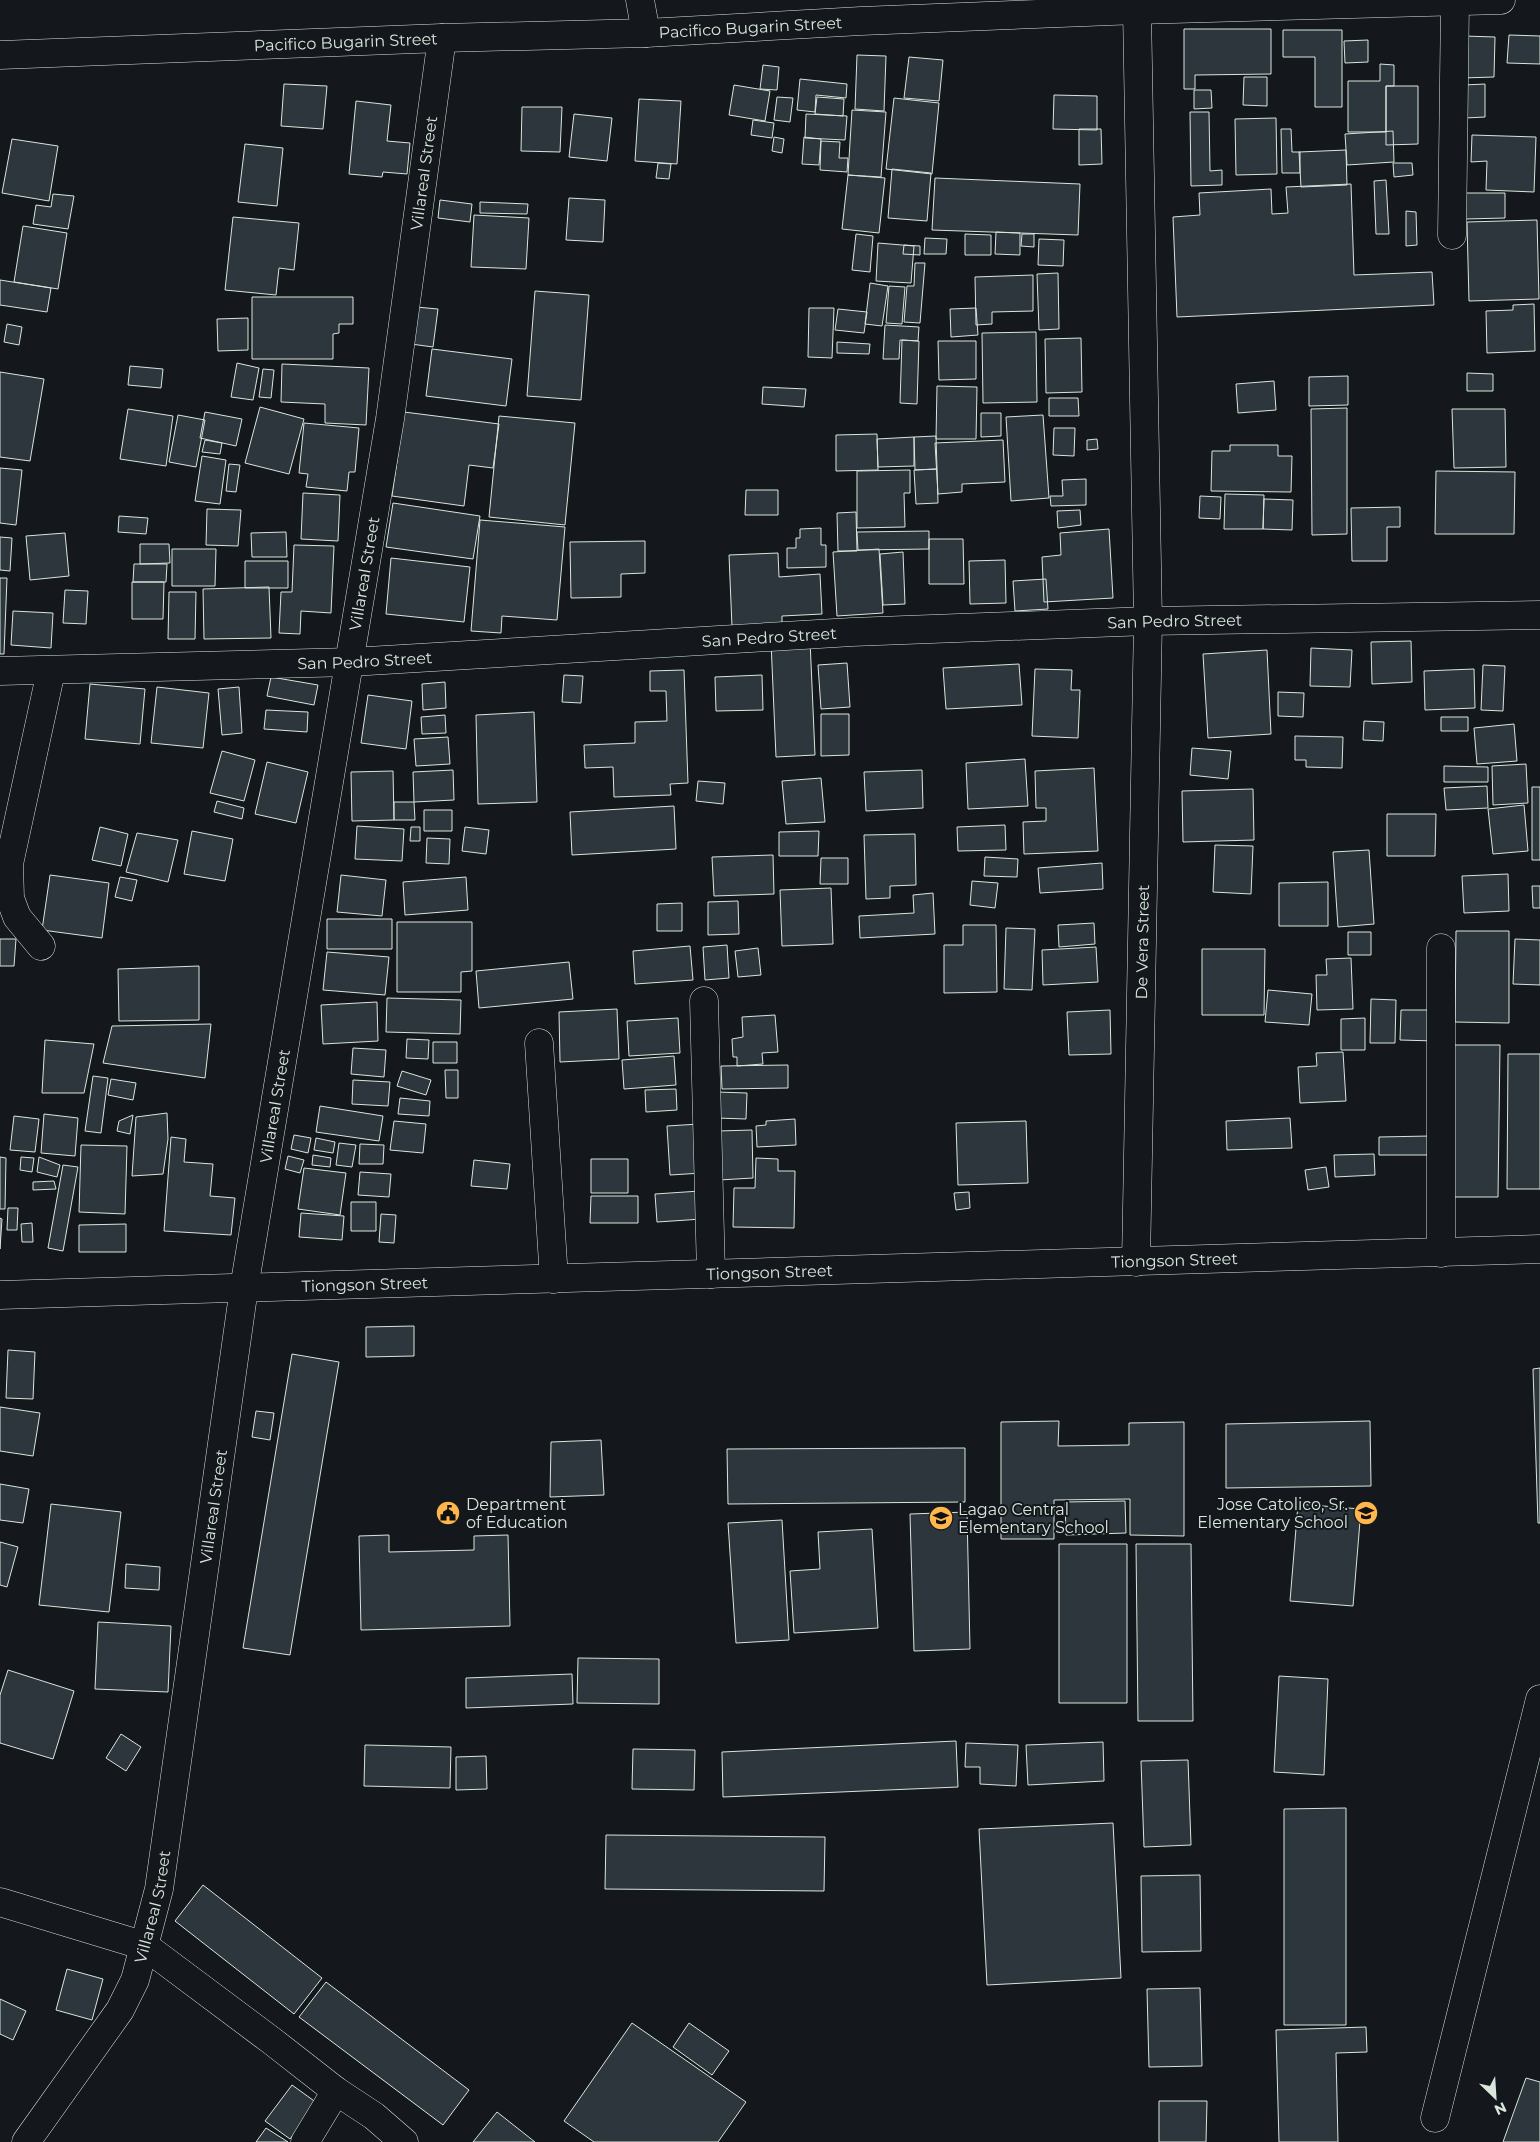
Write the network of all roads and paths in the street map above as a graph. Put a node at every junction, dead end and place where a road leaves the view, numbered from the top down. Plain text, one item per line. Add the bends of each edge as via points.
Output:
1 (640, 0) edge
2 (1501, 0) edge
3 (1455, 2) junction
4 (856, 10) edge
5 (1137, 10) junction
6 (646, 33) junction
7 (442, 38) junction
8 (0, 55) edge
9 (1452, 234) dead end
10 (1540, 615) edge
11 (1148, 622) junction
12 (350, 662) junction
13 (0, 671) edge
14 (51, 671) junction
15 (41, 946) dead end
16 (1441, 948) dead end
17 (704, 1000) dead end
18 (539, 1043) dead end
19 (1540, 1249) edge
20 (1441, 1253) junction
21 (1136, 1262) junction
22 (711, 1274) junction
23 (554, 1278) junction
24 (244, 1288) junction
25 (0, 1295) edge
26 (1540, 1699) edge
27 (0, 1902) edge
28 (145, 1946) junction
29 (336, 2091) junction
30 (1435, 2118) dead end
31 (26, 2142) edge
32 (305, 2142) edge
33 (404, 2142) edge

1 - 6 street
2 - 3 street, Pacifico Bugarin Street
3 - 5 street, Pacifico Bugarin Street
3 - 9 street
4 - 5 street, Pacifico Bugarin Street
4 - 6 street, Pacifico Bugarin Street
5 - 11 street, De Vera Street
6 - 7 street, Pacifico Bugarin Street
7 - 8 street, Pacifico Bugarin Street
7 - 12 street, Villareal Street via 390,419
10 - 11 street, San Pedro Street
11 - 12 street, San Pedro Street via 828,633
11 - 21 street, De Vera Street
12 - 14 street, San Pedro Street
12 - 24 street, Villareal Street
13 - 14 street, San Pedro Street
14 - 15 street via 9,864 10,898 17,917
16 - 20 street
17 - 22 street
18 - 23 street
19 - 20 street, Tiongson Street
20 - 21 street, Tiongson Street
21 - 22 street, Tiongson Street
22 - 23 street, Tiongson Street
23 - 24 street, Tiongson Street
24 - 25 street, Tiongson Street
24 - 28 street, Villareal Street via 159,1889
26 - 30 street
27 - 28 street
28 - 29 street
28 - 31 street, Villareal Street via 135,1980 120,2010
29 - 32 street
29 - 33 street via 374,2116

